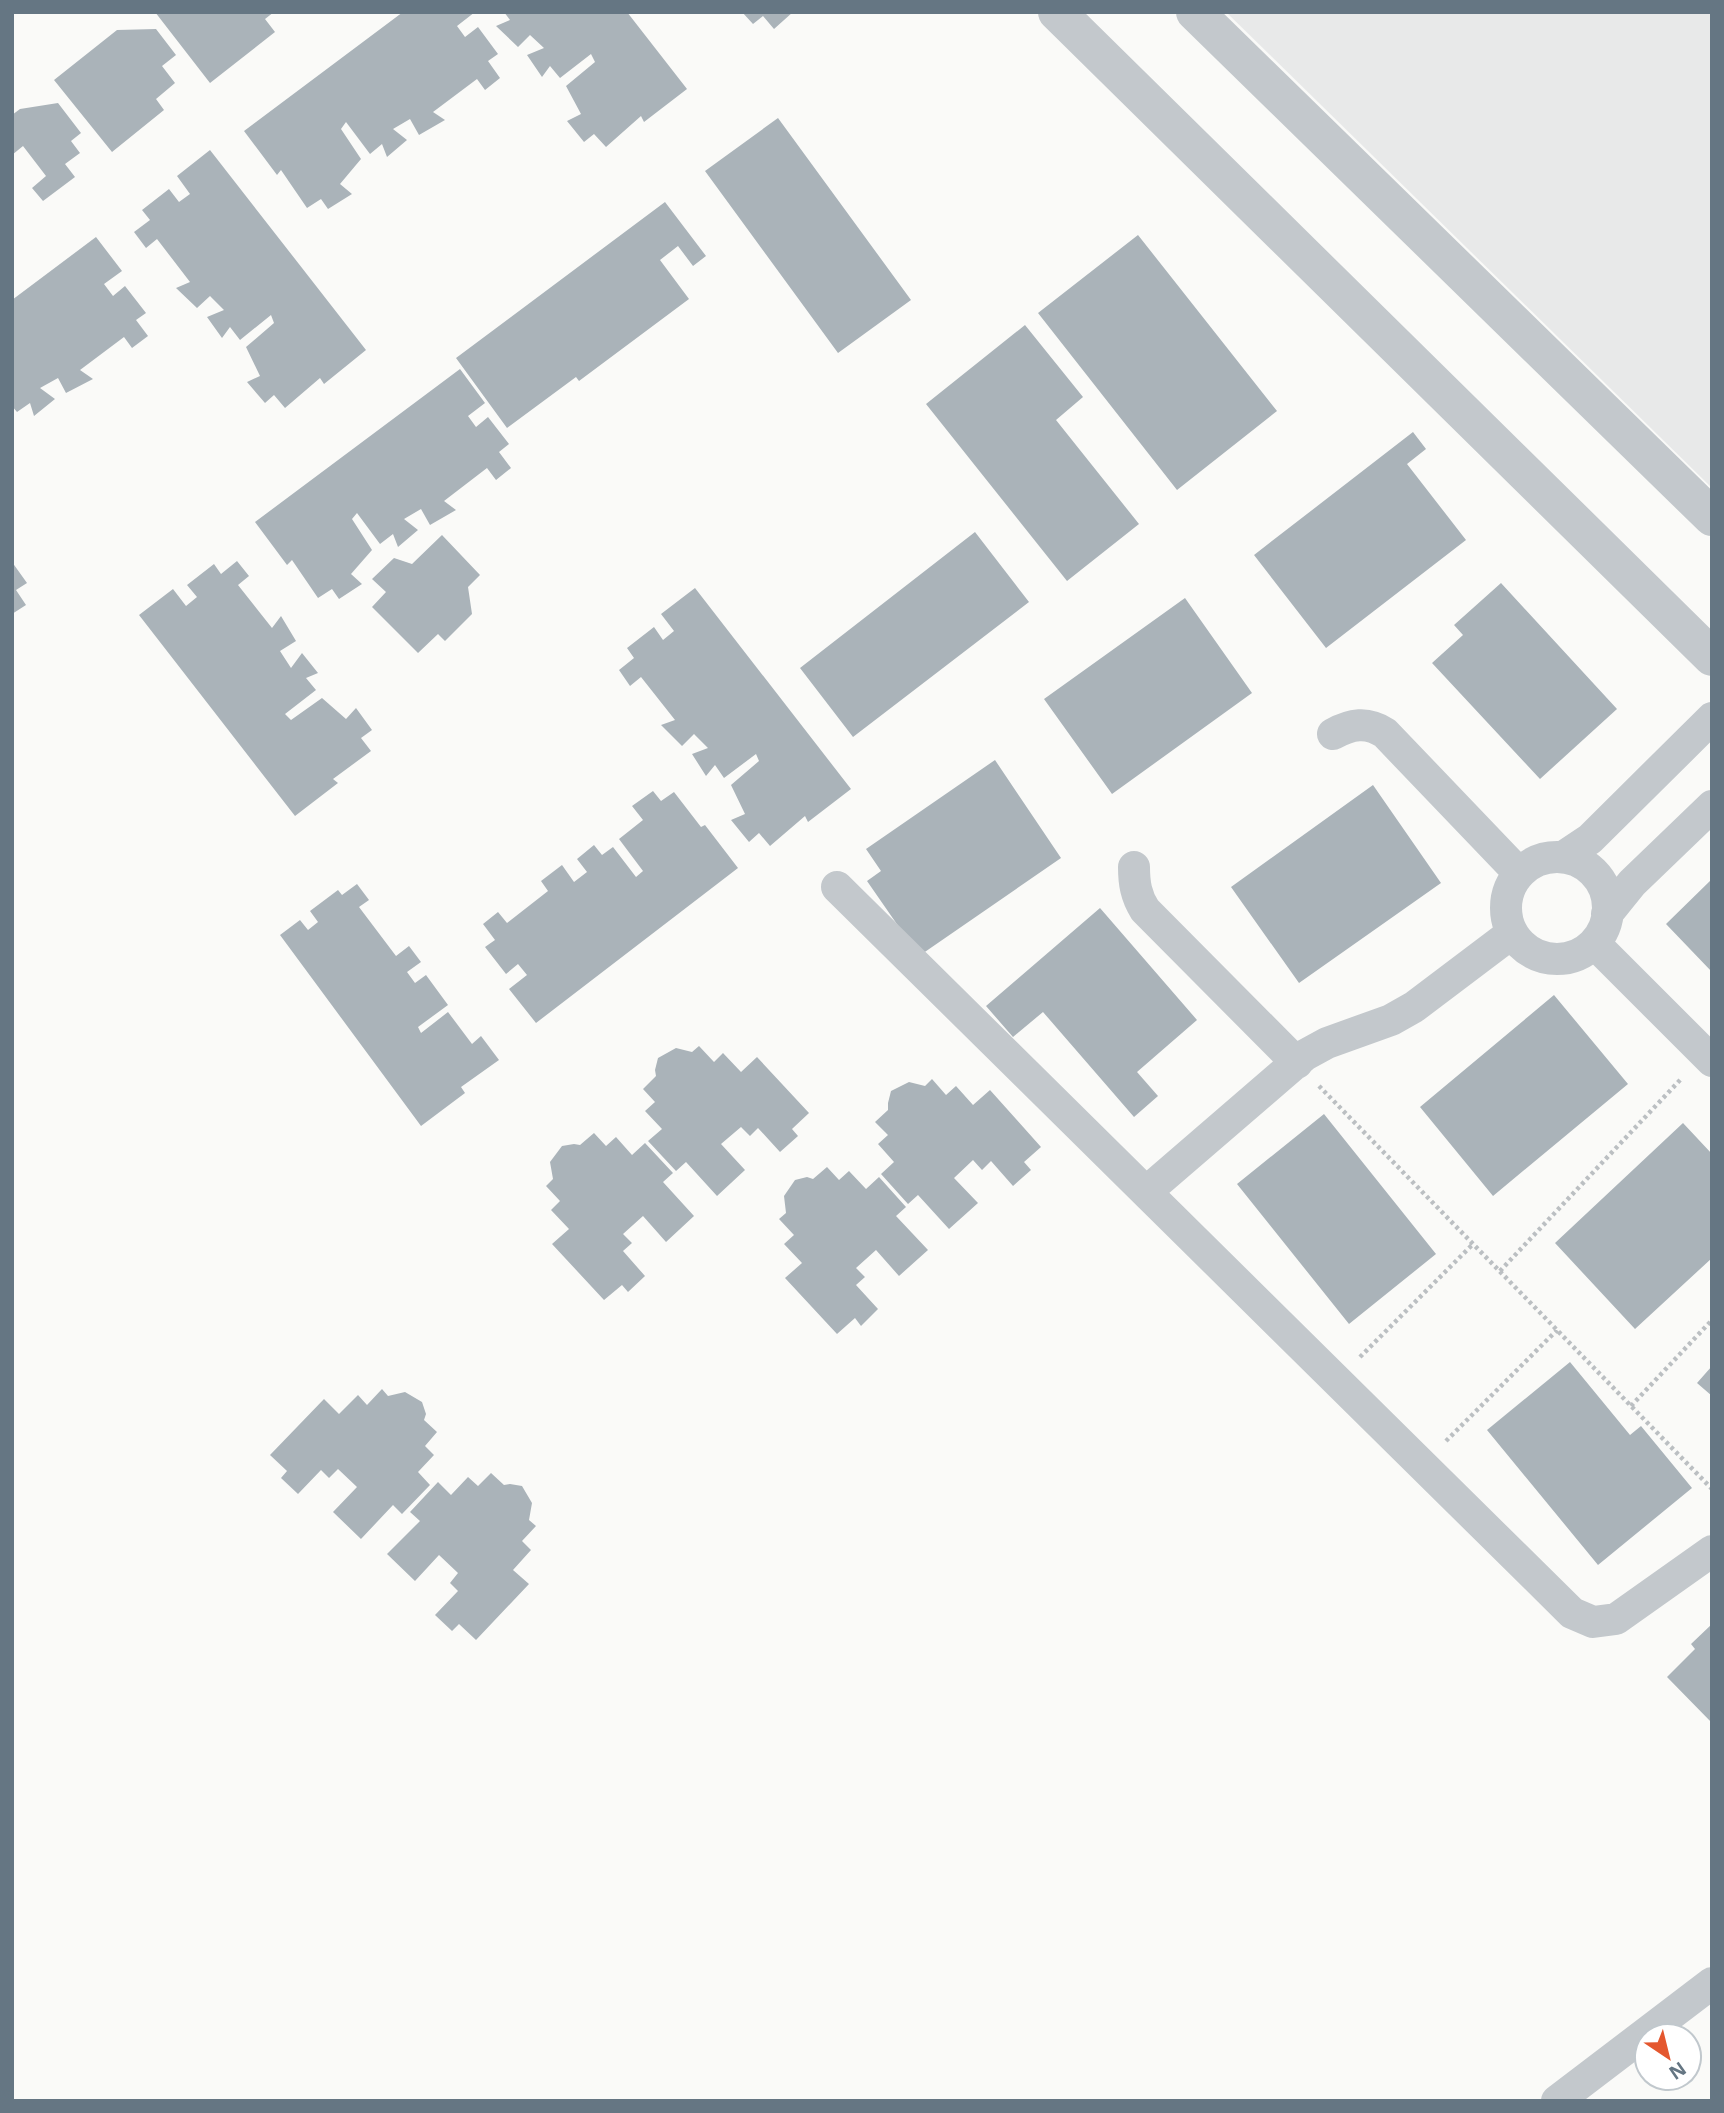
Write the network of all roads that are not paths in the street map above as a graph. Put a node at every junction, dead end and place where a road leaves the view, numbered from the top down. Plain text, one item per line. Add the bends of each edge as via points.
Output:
1 (1057, 12) edge
2 (1195, 12) edge
3 (1712, 517) edge
4 (1712, 657) edge
5 (1712, 718) edge
6 (1333, 734) dead end
7 (1712, 806) edge
8 (1563, 857) junction
9 (1134, 867) dead end
10 (1519, 873) junction
11 (837, 887) dead end
12 (1607, 914) junction
13 (1512, 933) junction
14 (1594, 943) junction
15 (1708, 1057) edge
16 (1297, 1063) junction
17 (1146, 1192) junction
18 (1712, 1551) edge
19 (1712, 1983) edge
20 (1557, 2101) edge

1 - 4 street
2 - 3 street
5 - 8 street via 1590,839
6 - 10 street via 1357,724 1385,733
7 - 12 street via 1632,883
8 - 10 street via 1540,860
8 - 12 street via 1579,862 1602,883
9 - 16 street via 1134,883 1145,910
10 - 13 street via 1506,901
11 - 17 street
12 - 14 street
13 - 14 street via 1521,945 1550,958 1581,953
13 - 16 street via 1414,1007 1327,1042
14 - 15 street
16 - 17 street
17 - 18 street via 1572,1613 1593,1622 1616,1619
19 - 20 street

